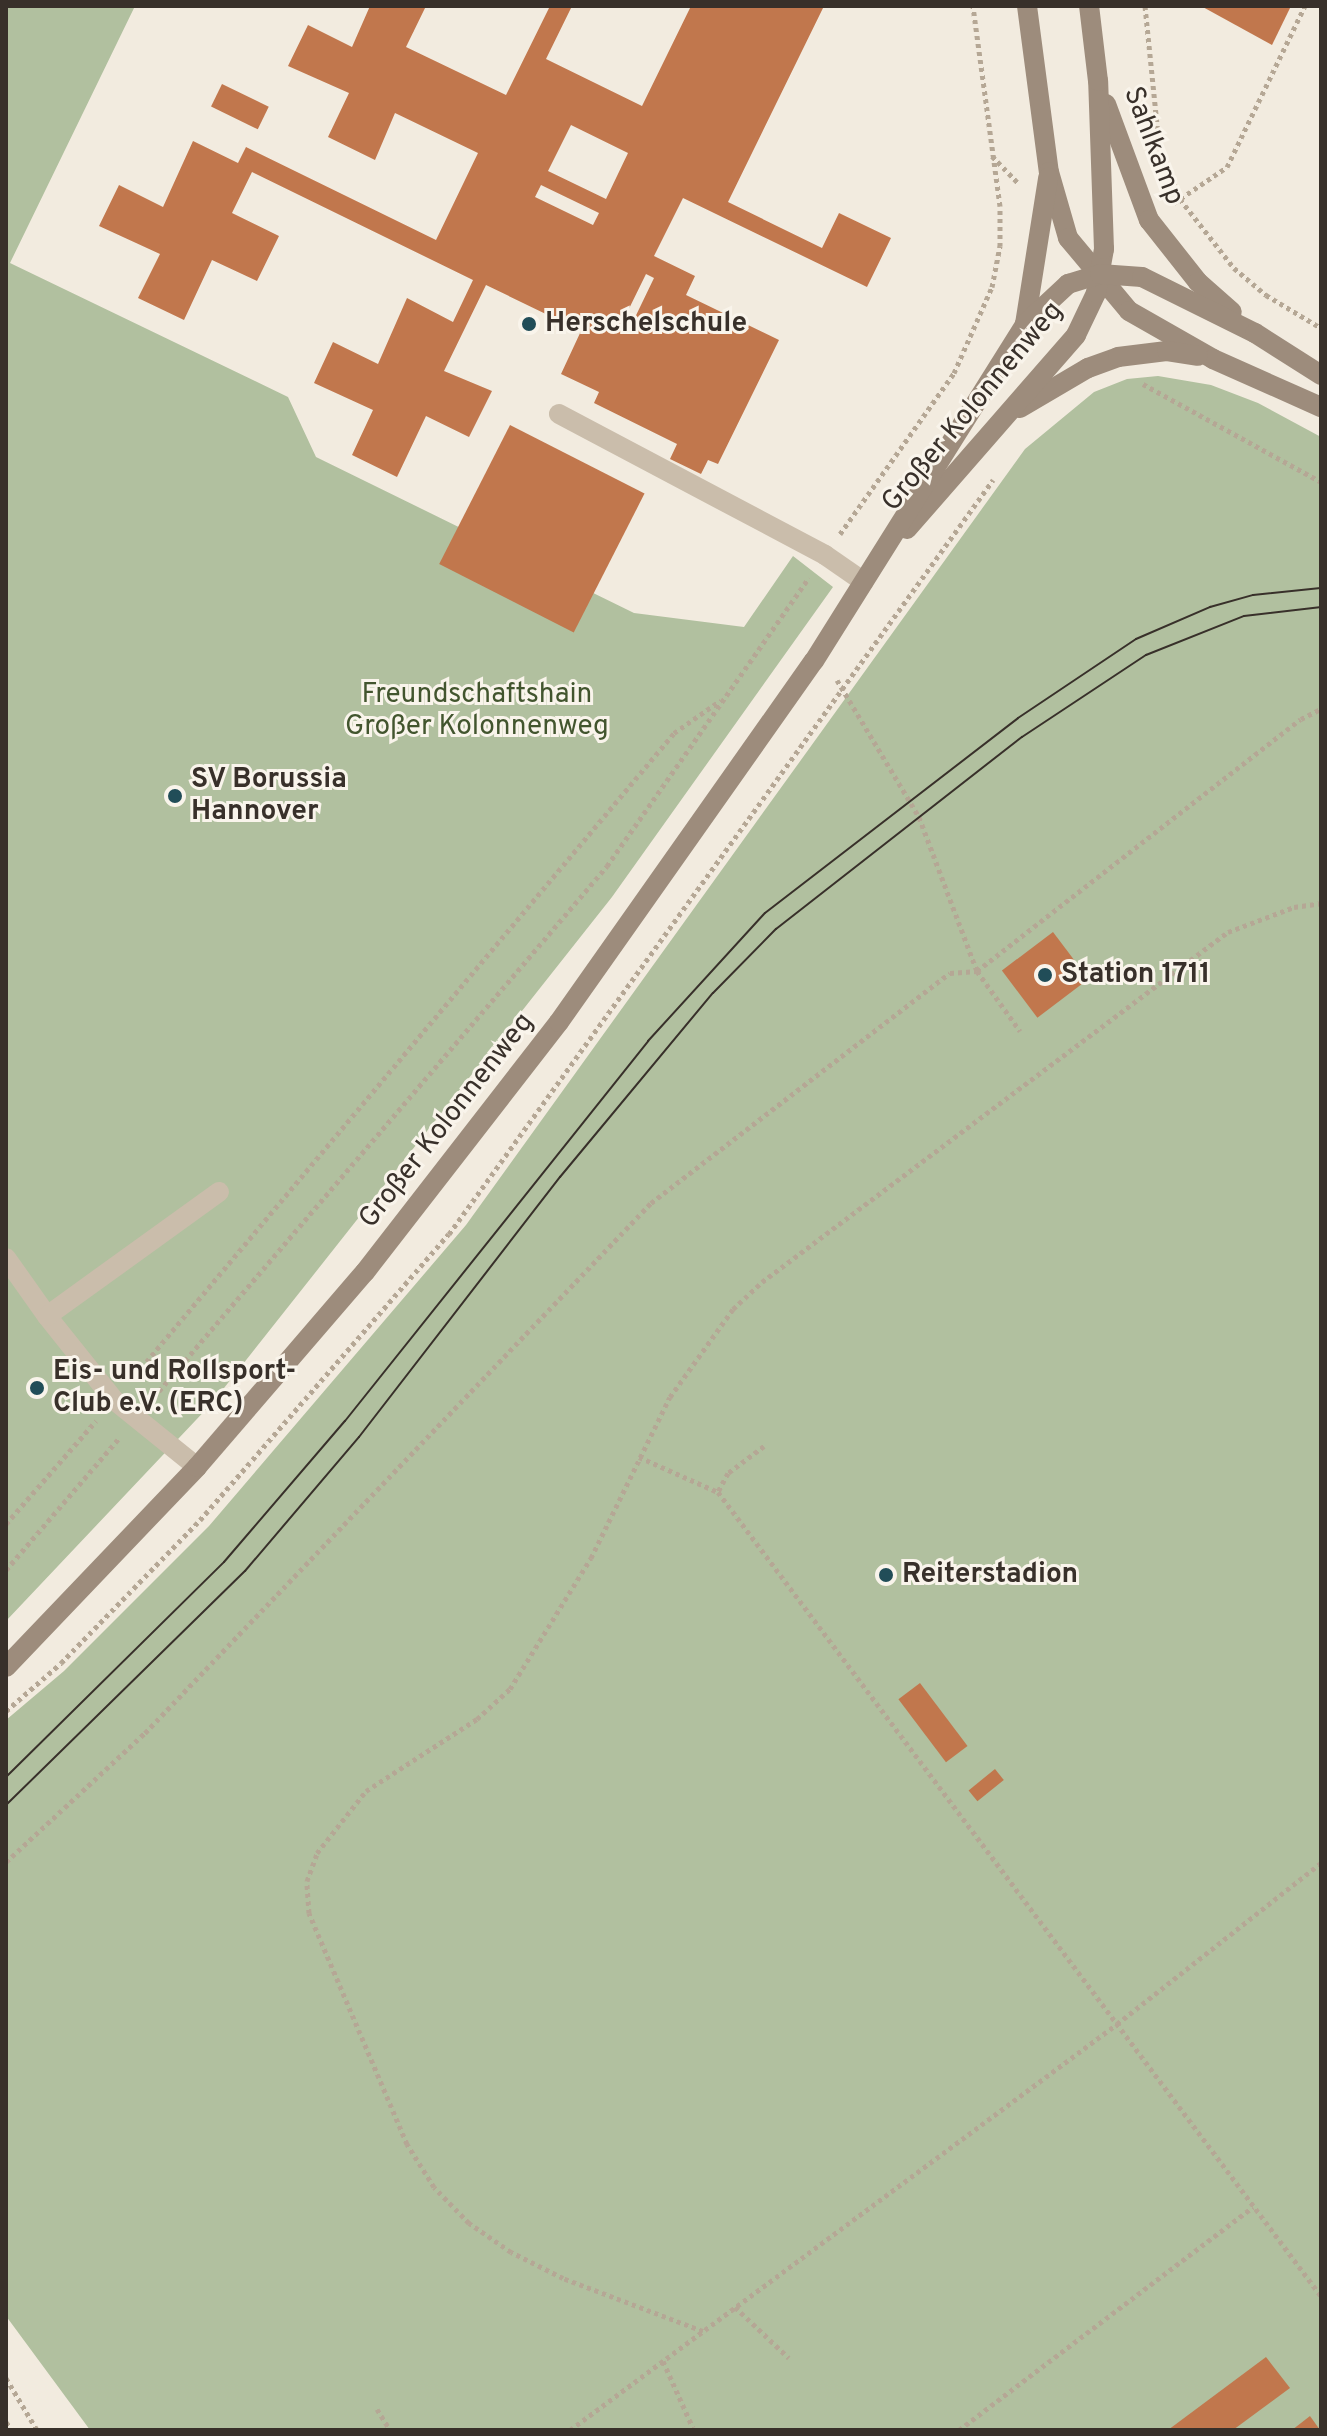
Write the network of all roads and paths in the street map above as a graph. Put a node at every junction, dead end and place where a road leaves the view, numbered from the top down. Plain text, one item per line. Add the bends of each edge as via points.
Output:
1 (973, 6) edge
2 (1027, 6) edge
3 (1089, 6) edge
4 (1145, 6) edge
5 (1305, 6) edge
6 (1098, 81) junction
7 (1049, 172) junction
8 (1180, 199) junction
9 (1100, 274) junction
10 (1025, 324) junction
11 (1321, 328) edge
12 (1255, 333) junction
13 (1213, 359) junction
14 (1321, 375) edge
15 (1137, 378) dead end
16 (1321, 407) edge
17 (559, 414) dead end
18 (1002, 418) junction
19 (996, 475) dead end
20 (1321, 482) edge
21 (825, 555) junction
22 (876, 564) junction
23 (864, 582) junction
24 (814, 661) junction
25 (846, 686) junction
26 (722, 699) junction
27 (1321, 709) edge
28 (1321, 903) edge
29 (977, 971) junction
30 (1020, 1031) dead end
31 (219, 1192) dead end
32 (6, 1258) edge
33 (47, 1316) junction
34 (114, 1400) junction
35 (136, 1418) junction
36 (764, 1446) dead end
37 (639, 1457) junction
38 (197, 1467) junction
39 (718, 1492) junction
40 (6, 1524) edge
41 (6, 1570) edge
42 (6, 1667) edge
43 (6, 1711) edge
44 (6, 1862) edge
45 (1321, 1863) edge
46 (1117, 2024) junction
47 (1253, 2207) junction
48 (1321, 2296) edge
49 (735, 2307) junction
50 (703, 2331) junction
51 (789, 2358) dead end
52 (663, 2361) junction
53 (6, 2378) edge
54 (377, 2409) dead end
55 (6, 2422) edge
56 (693, 2428) edge
57 (12, 2430) edge
58 (37, 2430) edge
59 (390, 2430) edge
60 (570, 2430) edge
61 (959, 2430) edge

1 - 21 path via 1000,206 992,287 954,373
2 - 7 street
3 - 6 street, Sahlkamp
4 - 8 path via 1159,144
5 - 8 path via 1227,167
6 - 9 street, Sahlkamp via 1104,249
6 - 12 street, Sahlkamp via 1149,220 1198,282
7 - 9 street via 1068,238
7 - 10 street, Großer Kolonnenweg
8 - 11 path via 1234,268 1266,295
9 - 10 street, Großer Kolonnenweg via 1068,284
9 - 12 street, Sahlkamp via 1161,282
9 - 13 street via 1129,311
9 - 18 street, Großer Kolonnenweg via 1076,335
10 - 22 street, Großer Kolonnenweg
12 - 14 street, Sahlkamp
13 - 16 street
13 - 18 street via 1167,351 1118,357 1088,368
15 - 20 path via 1154,393
17 - 21 lane
18 - 22 street, Großer Kolonnenweg
19 - 25 path
21 - 23 lane
21 - 26 path
22 - 23 street, Großer Kolonnenweg
23 - 24 street, Großer Kolonnenweg
24 - 25 path
24 - 38 street, Großer Kolonnenweg via 559,1022 365,1272
25 - 29 path via 919,817
25 - 43 path via 449,1234 200,1520 61,1663
26 - 34 path via 674,733
26 - 35 path via 715,718 607,866
27 - 29 path via 1301,719
28 - 37 path via 1294,907 1228,932 762,1282 708,1339
29 - 30 path
29 - 44 path via 950,973 651,1203 145,1733
31 - 33 lane
32 - 33 lane
33 - 34 lane
34 - 35 lane
34 - 40 path
35 - 38 lane
35 - 41 path
36 - 39 path via 728,1473
37 - 39 path
37 - 50 path via 591,1558 510,1689 477,1719 366,1791 317,1853 307,1881 309,1913 407,2144 434,2187 469,2223 511,2252 563,2278
38 - 42 street, Großer Kolonnenweg
39 - 46 path
45 - 46 path
46 - 47 path
46 - 49 path
47 - 48 path
47 - 61 path
49 - 50 path
49 - 51 path
50 - 52 path
52 - 56 path
52 - 60 path
53 - 58 path
54 - 59 path
55 - 57 path

